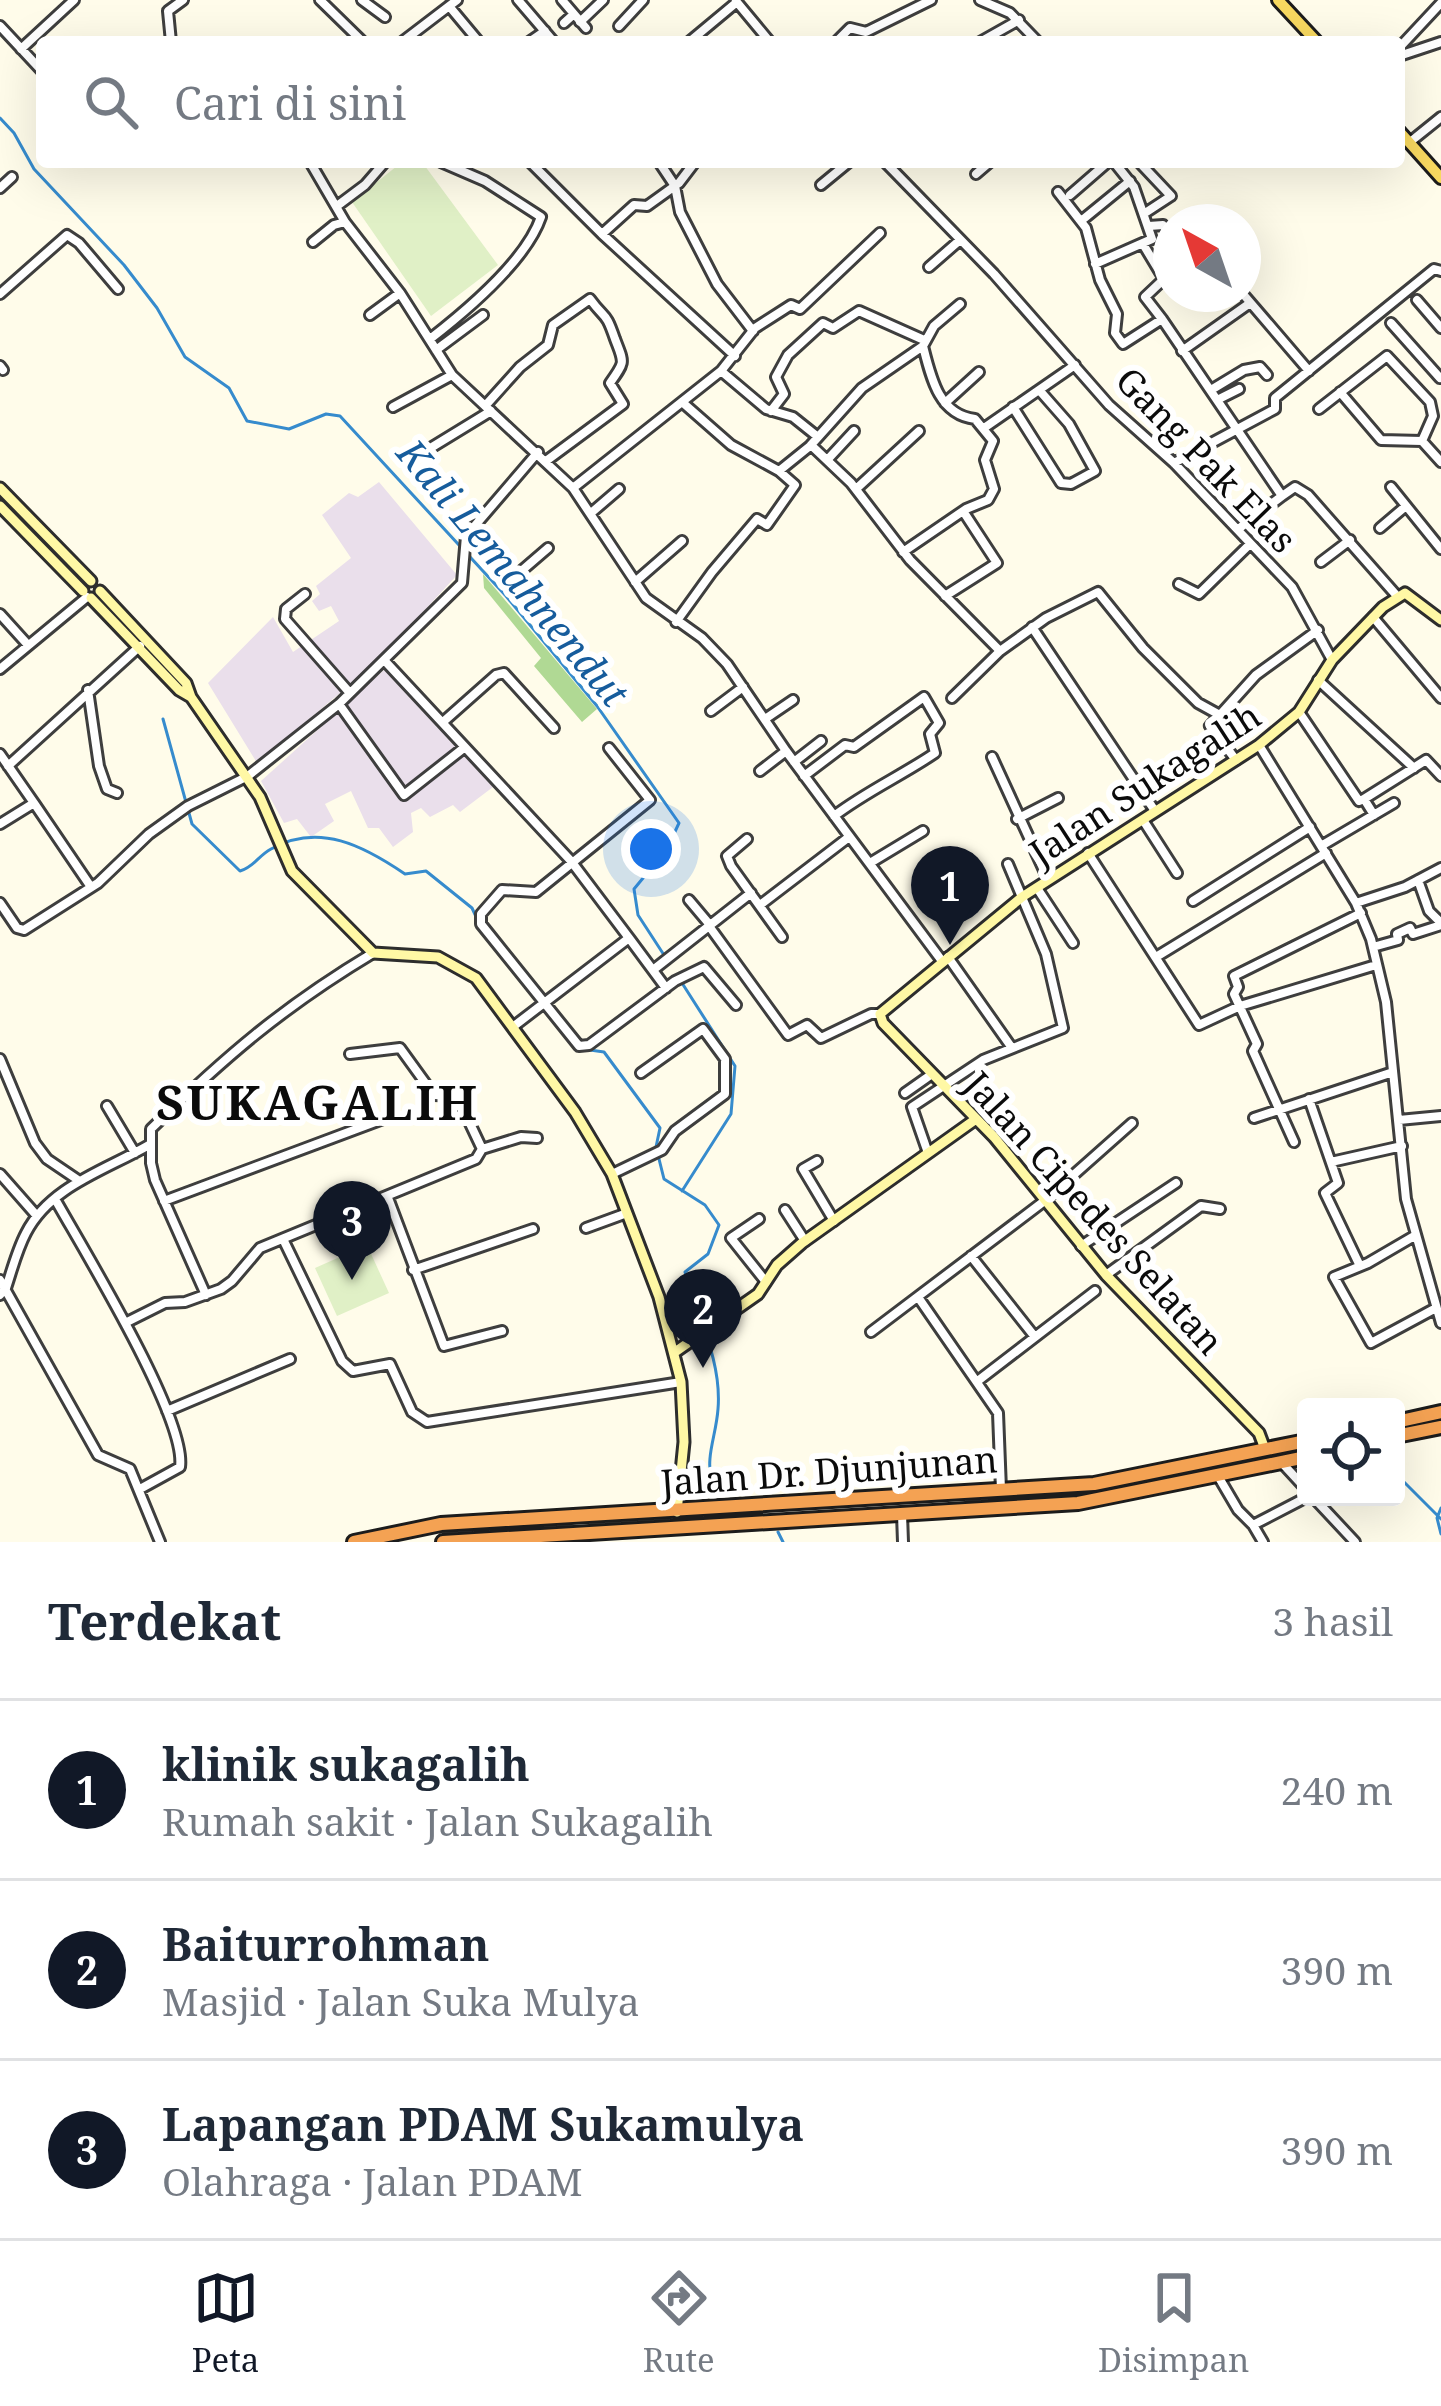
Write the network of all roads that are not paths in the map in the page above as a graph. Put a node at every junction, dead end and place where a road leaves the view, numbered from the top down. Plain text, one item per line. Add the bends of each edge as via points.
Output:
1 (74, 0) edge
2 (183, 0) edge
3 (320, 0) edge
4 (362, 0) edge
5 (518, 0) edge
6 (562, 0) edge
7 (603, 0) edge
8 (644, 0) edge
9 (931, 0) edge
10 (980, 0) edge
11 (1278, 0) edge
12 (736, 1) edge
13 (453, 3) edge
14 (1441, 3) edge
15 (385, 17) dead end
16 (1019, 20) junction
17 (580, 22) junction
18 (564, 23) dead end
19 (0, 26) edge
20 (619, 26) dead end
21 (544, 31) junction
22 (170, 36) edge
23 (356, 36) edge
24 (410, 36) edge
25 (475, 36) edge
26 (537, 36) edge
27 (549, 36) edge
28 (696, 36) edge
29 (765, 36) edge
30 (843, 36) edge
31 (991, 36) edge
32 (1033, 36) edge
33 (1311, 36) edge
34 (1441, 42) edge
35 (1405, 45) edge
36 (21, 49) junction
37 (1405, 51) edge
38 (36, 65) edge
39 (1441, 117) edge
40 (1405, 138) edge
41 (1409, 142) junction
42 (314, 168) edge
43 (380, 168) edge
44 (454, 168) edge
45 (536, 168) edge
46 (663, 168) edge
47 (690, 168) edge
48 (841, 168) edge
49 (891, 168) edge
50 (983, 168) edge
51 (1104, 168) edge
52 (1117, 168) edge
53 (1145, 168) edge
54 (976, 174) dead end
55 (12, 177) dead end
56 (1441, 178) edge
57 (1130, 181) junction
58 (821, 184) dead end
59 (675, 186) junction
60 (0, 188) edge
61 (1058, 192) dead end
62 (1070, 195) dead end
63 (337, 206) junction
64 (1144, 213) junction
65 (1081, 221) junction
66 (346, 222) junction
67 (1149, 226) junction
68 (1153, 226) edge
69 (880, 233) dead end
70 (602, 234) junction
71 (960, 240) junction
72 (313, 242) dead end
73 (1143, 244) junction
74 (1095, 264) junction
75 (929, 267) dead end
76 (1441, 272) edge
77 (118, 289) dead end
78 (400, 293) junction
79 (0, 294) edge
80 (1417, 300) dead end
81 (1033, 303) dead end
82 (960, 304) dead end
83 (1024, 310) junction
84 (1237, 312) edge
85 (1258, 312) edge
86 (370, 315) dead end
87 (483, 315) dead end
88 (1162, 319) junction
89 (1391, 323) dead end
90 (1441, 328) edge
91 (754, 332) junction
92 (430, 340) junction
93 (923, 343) junction
94 (436, 350) junction
95 (1182, 351) junction
96 (735, 356) junction
97 (1075, 365) junction
98 (721, 371) junction
99 (1310, 371) junction
100 (980, 372) dead end
101 (452, 375) junction
102 (1267, 375) dead end
103 (1441, 378) edge
104 (1239, 389) dead end
105 (1040, 391) junction
106 (1340, 392) junction
107 (1424, 393) junction
108 (1214, 395) junction
109 (682, 402) junction
110 (945, 403) junction
111 (394, 407) dead end
112 (1013, 407) junction
113 (488, 408) junction
114 (1318, 409) dead end
115 (771, 412) junction
116 (1437, 416) edge
117 (983, 428) junction
118 (854, 431) dead end
119 (919, 431) dead end
120 (1236, 431) junction
121 (814, 441) junction
122 (1423, 441) junction
123 (424, 452) dead end
124 (538, 452) junction
125 (829, 458) junction
126 (546, 460) junction
127 (1441, 462) edge
128 (1174, 463) junction
129 (779, 471) junction
130 (0, 488) edge
131 (573, 488) junction
132 (1391, 488) dead end
133 (619, 489) dead end
134 (856, 489) junction
135 (1282, 496) junction
136 (1406, 506) junction
137 (5, 510) edge
138 (963, 511) junction
139 (591, 513) junction
140 (473, 527) junction
141 (1241, 527) dead end
142 (1380, 528) dead end
143 (1441, 530) edge
144 (1432, 537) junction
145 (1350, 540) junction
146 (682, 541) dead end
147 (1250, 544) junction
148 (548, 548) dead end
149 (1441, 549) edge
150 (903, 552) junction
151 (1321, 562) dead end
152 (635, 582) junction
153 (1179, 584) dead end
154 (305, 593) dead end
155 (90, 594) junction
156 (944, 596) junction
157 (1397, 596) junction
158 (0, 614) edge
159 (1373, 617) junction
160 (1441, 620) edge
161 (676, 622) junction
162 (1032, 627) junction
163 (1318, 630) junction
164 (142, 644) junction
165 (28, 646) junction
166 (1000, 651) junction
167 (384, 660) junction
168 (1332, 660) junction
169 (0, 669) edge
170 (1317, 679) junction
171 (743, 687) junction
172 (88, 690) junction
173 (350, 692) junction
174 (952, 698) dead end
175 (1441, 698) edge
176 (793, 700) dead end
177 (339, 704) junction
178 (710, 711) dead end
179 (1299, 712) junction
180 (1218, 714) junction
181 (765, 719) junction
182 (443, 722) junction
183 (554, 728) dead end
184 (821, 741) dead end
185 (1259, 745) junction
186 (464, 747) junction
187 (609, 748) dead end
188 (786, 752) junction
189 (0, 754) edge
190 (992, 757) dead end
191 (1236, 760) junction
192 (794, 762) junction
193 (8, 766) junction
194 (1414, 768) junction
195 (760, 771) dead end
196 (248, 776) junction
197 (804, 776) junction
198 (1441, 776) edge
199 (117, 793) dead end
200 (1058, 798) dead end
201 (1364, 799) junction
202 (34, 803) junction
203 (1394, 803) dead end
204 (1155, 812) junction
205 (1374, 815) junction
206 (834, 816) junction
207 (1018, 819) junction
208 (1143, 820) junction
209 (0, 824) edge
210 (1310, 827) junction
211 (923, 831) dead end
212 (849, 837) junction
213 (747, 838) dead end
214 (1324, 849) junction
215 (1088, 853) junction
216 (571, 861) junction
217 (870, 863) junction
218 (1008, 865) dead end
219 (1441, 868) edge
220 (1177, 873) dead end
221 (1048, 880) junction
222 (1418, 880) junction
223 (92, 887) junction
224 (1037, 888) junction
225 (751, 893) junction
226 (1022, 897) junction
227 (689, 900) dead end
228 (1193, 901) dead end
229 (0, 903) edge
230 (1356, 903) junction
231 (760, 906) junction
232 (1361, 913) junction
233 (1440, 920) edge
234 (710, 925) junction
235 (782, 937) dead end
236 (629, 938) junction
237 (1073, 944) dead end
238 (1372, 947) junction
239 (373, 953) junction
240 (1156, 958) junction
241 (945, 959) junction
242 (1376, 965) junction
243 (657, 967) junction
244 (671, 984) junction
245 (544, 1000) junction
246 (736, 1005) dead end
247 (1240, 1006) junction
248 (880, 1014) junction
249 (514, 1026) junction
250 (1012, 1048) junction
251 (350, 1054) dead end
252 (0, 1059) edge
253 (641, 1072) dead end
254 (1390, 1073) junction
255 (932, 1074) junction
256 (943, 1085) junction
257 (905, 1093) dead end
258 (1309, 1099) junction
259 (107, 1106) dead end
260 (1281, 1109) junction
261 (1441, 1116) edge
262 (386, 1118) dead end
263 (1254, 1118) dead end
264 (976, 1119) junction
265 (1399, 1120) junction
266 (1132, 1123) dead end
267 (536, 1138) dead end
268 (1294, 1142) dead end
269 (149, 1144) junction
270 (1402, 1146) junction
271 (482, 1149) junction
272 (135, 1153) junction
273 (928, 1154) junction
274 (817, 1161) dead end
275 (1331, 1162) junction
276 (0, 1174) edge
277 (612, 1174) junction
278 (79, 1180) junction
279 (1176, 1183) dead end
280 (388, 1198) junction
281 (55, 1199) junction
282 (164, 1202) junction
283 (1043, 1202) junction
284 (1220, 1209) dead end
285 (784, 1210) dead end
286 (627, 1213) junction
287 (37, 1216) junction
288 (760, 1219) dead end
289 (834, 1221) junction
290 (586, 1228) dead end
291 (532, 1229) dead end
292 (1416, 1235) junction
293 (284, 1239) junction
294 (806, 1241) junction
295 (1081, 1246) junction
296 (971, 1256) junction
297 (1360, 1266) junction
298 (413, 1270) junction
299 (1106, 1275) junction
300 (766, 1284) junction
301 (2, 1288) edge
302 (1095, 1291) dead end
303 (206, 1295) junction
304 (918, 1297) junction
305 (1436, 1308) junction
306 (124, 1323) junction
307 (1441, 1323) edge
308 (502, 1330) dead end
309 (871, 1332) dead end
310 (1035, 1337) junction
311 (675, 1352) junction
312 (290, 1359) dead end
313 (979, 1381) junction
314 (681, 1382) junction
315 (167, 1412) junction
316 (1441, 1412) edge
317 (1405, 1420) edge
318 (1441, 1427) edge
319 (1405, 1434) edge
320 (1297, 1443) edge
321 (1265, 1449) junction
322 (1297, 1459) edge
323 (1282, 1462) junction
324 (1218, 1476) junction
325 (1297, 1480) edge
326 (140, 1489) junction
327 (1001, 1490) junction
328 (1297, 1502) edge
329 (1320, 1506) edge
330 (677, 1512) junction
331 (902, 1513) junction
332 (1253, 1525) junction
333 (658, 1536) edge
334 (160, 1542) edge
335 (354, 1542) edge
336 (443, 1542) edge
337 (903, 1542) edge
338 (1263, 1542) edge
339 (1354, 1542) edge

1 - 36 street
2 - 22 street via 168,11
3 - 23 street
4 - 15 street
5 - 21 street
6 - 17 street
7 - 17 street
8 - 20 street
9 - 30 street
10 - 16 street
11 - 33 main road
12 - 28 street
12 - 29 street
13 - 24 street
13 - 25 street
14 - 35 street
16 - 31 street
16 - 32 street
17 - 18 street
19 - 36 street
21 - 26 street
21 - 27 street
34 - 37 street
36 - 38 street
39 - 41 street
40 - 41 main road
41 - 56 main road
42 - 63 street
43 - 63 street
44 - 92 street via 541,217 498,278
45 - 70 street
46 - 59 street
47 - 59 street
48 - 58 street
49 - 71 street, Gang Pak Elas
50 - 54 street
51 - 62 street
52 - 57 street
53 - 64 street via 1171,196
55 - 60 street
57 - 64 street
57 - 65 street
59 - 70 street via 647,206 634,205
59 - 91 street via 714,279
61 - 65 street
63 - 66 street
64 - 67 street
65 - 74 street
66 - 72 street
66 - 78 street
67 - 68 street
67 - 73 street via 1152,239
69 - 91 street via 802,308 790,306
70 - 96 street
71 - 75 street
71 - 83 street, Gang Pak Elas
73 - 74 street
73 - 88 street via 1164,279 1145,297
74 - 88 street via 1123,344
76 - 99 street via 1434,269
77 - 79 street via 67,235
78 - 86 street
78 - 92 street
80 - 90 street
81 - 83 street
82 - 93 street
83 - 97 street, Gang Pak Elas
84 - 95 street
85 - 99 street
87 - 94 street
88 - 95 street
89 - 103 street
91 - 96 street
92 - 94 street
93 - 110 street
93 - 115 street via 860,311 832,328 824,323 784,359 776,377 784,394
93 - 121 street via 862,388
94 - 101 street
95 - 108 street
96 - 98 street
97 - 105 street
97 - 128 street, Gang Pak Elas
98 - 109 street
98 - 115 street
99 - 120 street via 1274,399 1275,409
100 - 110 street
101 - 111 street
101 - 113 street
102 - 108 street via 1260,367 1244,370
103 - 107 street
104 - 108 street
105 - 112 street
105 - 112 street via 1095,471 1061,484
106 - 107 street via 1387,356
106 - 114 street
106 - 122 street via 1381,440
107 - 116 street
108 - 120 street
109 - 129 street via 731,445
109 - 131 street
110 - 117 street
112 - 117 street
113 - 123 street
113 - 124 street
113 - 126 street via 548,345 553,326 589,299 609,316 624,360 610,383 623,404
115 - 121 street via 793,417
116 - 122 street
117 - 138 street via 993,441 985,460 992,496
118 - 125 street
119 - 134 street
120 - 128 street
120 - 135 street
121 - 125 street
121 - 129 street
122 - 127 street
124 - 126 street
124 - 140 street
125 - 134 street
126 - 131 street
128 - 147 street, Gang Pak Elas
129 - 161 street via 795,485 792,492 767,525 757,519 743,534
130 - 137 street
131 - 139 street
132 - 136 street
133 - 139 street
134 - 150 street
135 - 141 street
135 - 145 street via 1299,489
136 - 142 street
136 - 144 street
137 - 155 street
137 - 155 street via 91,581 84,584
138 - 150 street
138 - 156 street via 997,562
139 - 152 street
140 - 148 street via 512,578
140 - 167 street via 462,583
143 - 144 street
144 - 149 street
145 - 151 street
145 - 157 street
146 - 152 street
147 - 153 street via 1199,594
147 - 163 street, Gang Pak Elas via 1292,587
150 - 156 street
152 - 161 street
154 - 173 street via 284,619
155 - 164 street
155 - 165 street
156 - 166 street
157 - 159 street, Jalan Sukagalih
157 - 160 street via 1412,596
158 - 165 street
159 - 168 street, Jalan Sukagalih
159 - 175 street
161 - 171 street via 712,648
162 - 166 street
162 - 180 street via 1098,592 1143,648
162 - 204 street
163 - 168 street, Gang Pak Elas
163 - 180 street
164 - 172 street
164 - 196 street via 186,683
165 - 169 street
166 - 174 street
167 - 173 street
167 - 182 street
168 - 170 street, Jalan Sukagalih
170 - 179 street, Jalan Sukagalih
170 - 194 street
171 - 178 street
171 - 181 street
172 - 193 street
172 - 199 street via 99,766 107,789
173 - 177 street
176 - 181 street
177 - 186 street via 404,795
177 - 196 street
179 - 185 street, Jalan Sukagalih
179 - 201 street
180 - 191 street via 1209,727
181 - 188 street
182 - 183 street via 504,673
182 - 186 street
184 - 192 street
185 - 191 street, Jalan Sukagalih
185 - 210 street
186 - 216 street
187 - 216 street via 650,799
188 - 192 street
188 - 195 street
189 - 193 street
190 - 207 street
191 - 204 street, Jalan Sukagalih
192 - 197 street
193 - 202 street
194 - 198 street via 1426,760
194 - 201 street
196 - 223 street via 185,808
196 - 239 street via 292,871
197 - 206 street
197 - 206 street via 924,697 935,710 935,753
200 - 207 street
201 - 205 street
202 - 209 street
202 - 223 street
203 - 205 street
204 - 208 street, Jalan Sukagalih
205 - 214 street
206 - 212 street
207 - 221 street
208 - 215 street, Jalan Sukagalih
208 - 220 street
210 - 214 street
210 - 228 street
211 - 217 street
212 - 217 street
212 - 231 street
213 - 225 street via 728,856
214 - 230 street
214 - 240 street
215 - 221 street, Jalan Sukagalih
215 - 240 street
216 - 236 street
216 - 245 street via 536,892 505,888 481,924
217 - 241 street
218 - 226 street
219 - 222 street
221 - 224 street, Jalan Sukagalih
222 - 230 street
222 - 233 street
223 - 229 street via 24,929
224 - 226 street, Jalan Sukagalih
224 - 237 street
225 - 231 street
225 - 234 street
226 - 241 street, Jalan Sukagalih
226 - 250 street via 1064,1028
227 - 234 street
230 - 232 street
231 - 235 street
232 - 238 street
232 - 247 street via 1235,975
233 - 238 street
234 - 243 street
234 - 248 street, Jalan Sukagalih via 788,1035 807,1025 818,1039
236 - 243 street
236 - 245 street
238 - 242 street
239 - 249 street via 449,961 484,985
239 - 269 street via 225,1057 152,1130
240 - 247 street via 1197,1024
241 - 248 street, Jalan Sukagalih
241 - 250 street
242 - 247 street
242 - 254 street
243 - 244 street
244 - 245 street via 584,1048
244 - 246 street via 706,967
245 - 249 street
247 - 260 street
248 - 255 street, Jalan Cipedes Selatan
249 - 277 street
250 - 256 street
251 - 271 street via 400,1048 434,1095 457,1096
252 - 278 street via 35,1143
253 - 277 street via 702,1029 725,1059 724,1097 662,1150
254 - 258 street
254 - 265 street
255 - 256 street, Jalan Cipedes Selatan
255 - 257 street
256 - 264 street, Jalan Cipedes Selatan
256 - 273 street via 912,1107
258 - 260 street
258 - 275 street
259 - 272 street
260 - 263 street
260 - 268 street
261 - 265 street
262 - 282 street
264 - 273 street
264 - 283 street, Jalan Cipedes Selatan
265 - 270 street
266 - 283 street
267 - 271 street
269 - 272 street
269 - 282 street
270 - 275 street
270 - 292 street
271 - 280 street via 476,1160
272 - 278 street
273 - 289 street
274 - 289 street via 803,1168
275 - 297 street via 1338,1183 1325,1193
276 - 287 street
277 - 286 street
278 - 281 street
279 - 295 street
280 - 293 street
280 - 298 street
281 - 287 street
281 - 306 street
282 - 303 street
283 - 295 street, Jalan Cipedes Selatan
283 - 296 street
284 - 299 street via 1201,1206
285 - 294 street
286 - 290 street
286 - 311 street
287 - 301 street
288 - 300 street via 731,1238
289 - 294 street
291 - 298 street
292 - 297 street
292 - 305 street
293 - 303 street via 256,1251 232,1281
293 - 314 street via 342,1361 353,1371 390,1364 412,1412 427,1422
294 - 300 street
295 - 299 street, Jalan Cipedes Selatan
296 - 304 street
296 - 310 street
297 - 305 street via 1334,1277 1371,1343
298 - 308 street via 444,1346
299 - 321 street, Jalan Cipedes Selatan via 1259,1433
300 - 311 street
301 - 326 street via 98,1455 130,1469
302 - 310 street
303 - 306 street
304 - 309 street
304 - 313 street
305 - 307 street
306 - 315 street
310 - 313 street
311 - 314 street
312 - 315 street
313 - 327 street via 998,1413
314 - 330 street
315 - 326 street via 182,1464
316 - 317 highway
318 - 319 highway
320 - 321 highway, Jalan Dr. Djunjunan
321 - 327 highway, Jalan Dr. Djunjunan via 1110,1482
322 - 323 highway, Jalan Dr. Djunjunan
323 - 324 highway, Jalan Dr. Djunjunan
323 - 325 street
324 - 331 highway, Jalan Dr. Djunjunan via 1078,1503
324 - 332 street
326 - 334 street
327 - 330 highway, Jalan Dr. Djunjunan
328 - 332 street
329 - 339 street
330 - 335 highway, Jalan Dr. Djunjunan via 441,1524
331 - 333 highway, Jalan Dr. Djunjunan
331 - 337 street
332 - 338 street
333 - 336 highway, Jalan Dr. Djunjunan

